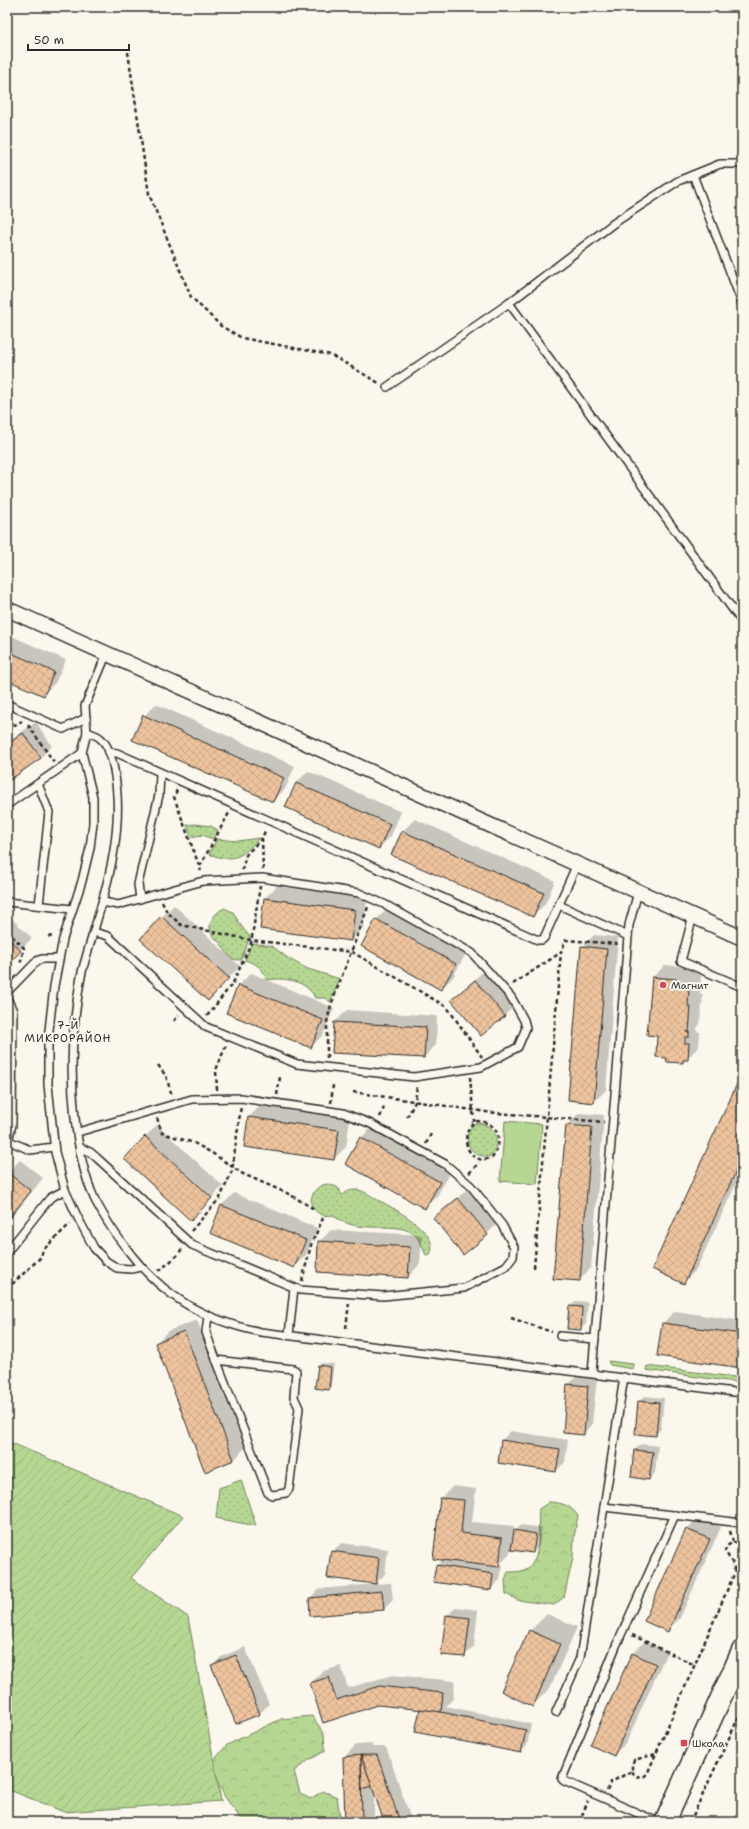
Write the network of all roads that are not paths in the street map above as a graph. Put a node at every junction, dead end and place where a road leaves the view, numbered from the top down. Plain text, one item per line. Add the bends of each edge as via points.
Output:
1 (742, 164) edge
2 (693, 175) junction
3 (742, 302) edge
4 (509, 303) junction
5 (387, 387) road end
6 (7, 608) edge
7 (742, 622) edge
8 (107, 653) junction
9 (7, 704) edge
10 (86, 718) junction
11 (87, 732) junction
12 (109, 752) junction
13 (82, 753) junction
14 (160, 773) junction
15 (38, 784) junction
16 (7, 805) edge
17 (577, 864) junction
18 (638, 892) junction
19 (140, 899) junction
20 (7, 902) edge
21 (104, 902) junction
22 (39, 905) junction
23 (559, 905) junction
24 (72, 909) junction
25 (693, 916) junction
26 (94, 932) junction
27 (628, 936) junction
28 (742, 938) edge
29 (59, 959) junction
30 (742, 987) edge
31 (7, 992) edge
32 (7, 998) edge
33 (78, 1132) junction
34 (7, 1141) edge
35 (54, 1147) junction
36 (81, 1148) junction
37 (65, 1190) junction
38 (7, 1252) edge
39 (140, 1267) junction
40 (297, 1289) junction
41 (208, 1316) junction
42 (289, 1335) junction
43 (560, 1336) road end
44 (595, 1339) junction
45 (216, 1360) junction
46 (592, 1373) junction
47 (624, 1377) junction
48 (742, 1393) edge
49 (604, 1507) junction
50 (674, 1515) junction
51 (742, 1523) edge
52 (742, 1651) edge
53 (556, 1712) dead end
54 (658, 1822) edge
55 (665, 1822) edge

1 - 2 lane via 720,164
2 - 3 lane
2 - 4 lane via 678,181 614,223
4 - 5 lane
4 - 7 lane
6 - 8 street
8 - 10 lane via 86,700
8 - 17 street
9 - 10 lane via 63,729
10 - 11 lane
11 - 12 lane via 101,739
11 - 13 lane
12 - 14 lane via 117,753
12 - 21 lane via 116,781 117,827 113,864
13 - 15 lane
13 - 24 lane via 93,797 93,823 82,881
14 - 19 lane via 159,795 138,884
14 - 23 lane via 538,940 544,938
15 - 16 lane
15 - 22 lane via 49,812
17 - 18 street
17 - 23 lane
18 - 25 street
18 - 27 lane
19 - 21 lane via 118,905
19 - 26 lane via 203,881 262,878 359,893 472,953 511,997 526,1024 520,1044 516,1050 481,1067 418,1076 297,1064 206,1027 108,936
20 - 22 lane
21 - 26 lane
22 - 24 lane
23 - 27 lane
24 - 29 lane
25 - 28 street
25 - 30 lane via 681,961
26 - 33 lane via 83,970 74,1030 73,1073
27 - 44 lane
29 - 31 lane via 37,961
29 - 35 lane via 48,1039 48,1085
32 - 34 lane via 13,1011 12,1125
33 - 36 lane
33 - 40 lane via 192,1099 241,1098 343,1112 369,1123 445,1164 471,1186 502,1225 514,1247 510,1262 464,1288 383,1296
34 - 35 lane via 30,1150
35 - 37 lane
36 - 39 lane via 88,1182 95,1199 111,1229
36 - 40 lane via 92,1154 192,1245
37 - 38 lane via 50,1198
37 - 39 lane via 94,1248 106,1261 117,1268
39 - 41 lane via 181,1302
40 - 42 lane
41 - 42 lane via 240,1327
41 - 45 lane via 206,1332
42 - 46 lane
43 - 44 lane
44 - 46 lane
45 - 45 lane via 268,1493 286,1493 289,1489 298,1408 294,1397 296,1371
46 - 47 lane
47 - 48 lane
47 - 49 lane
49 - 50 lane
49 - 53 lane via 580,1658
50 - 51 lane
50 - 54 lane via 562,1775 564,1781
52 - 55 main road

